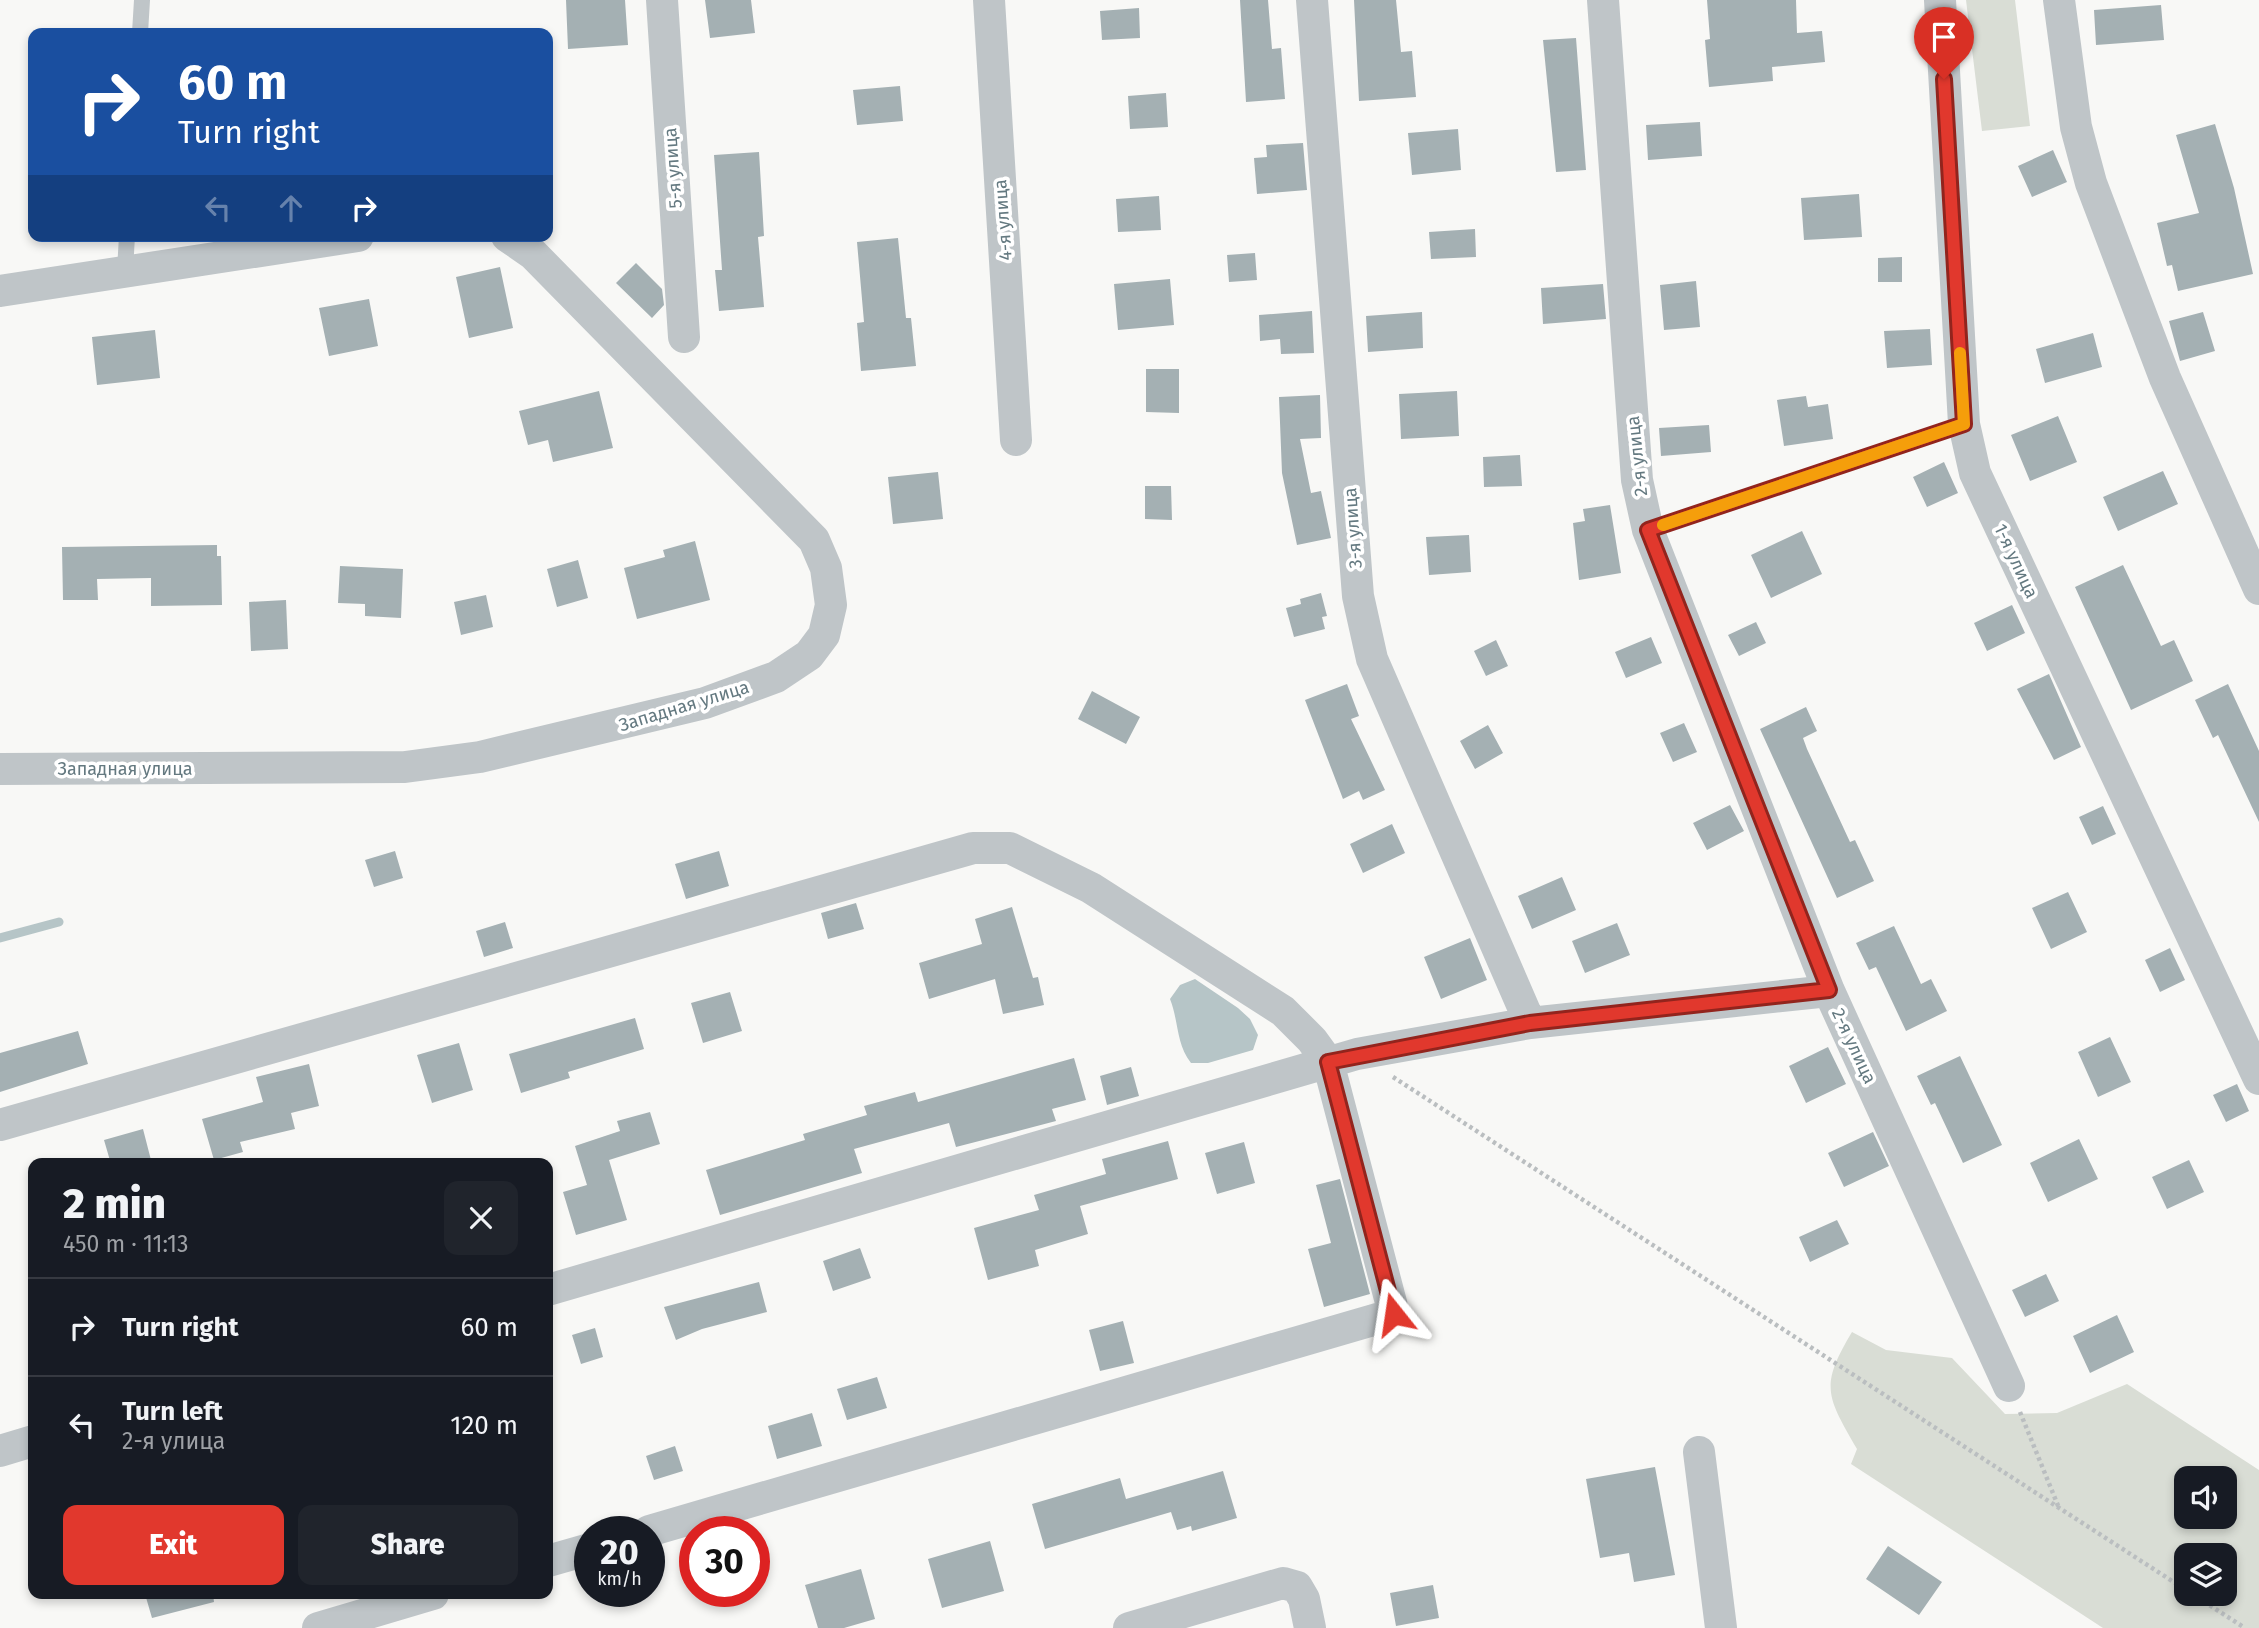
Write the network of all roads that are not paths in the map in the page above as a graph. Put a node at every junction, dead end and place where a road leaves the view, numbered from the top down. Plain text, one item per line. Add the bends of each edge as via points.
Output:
1 (142, 0) edge
2 (662, 0) edge
3 (989, 0) edge
4 (1312, 0) edge
5 (1603, 0) edge
6 (1940, 0) edge
7 (2059, 0) edge
8 (140, 28) edge
9 (127, 242) edge
10 (317, 242) edge
11 (516, 242) edge
12 (125, 270) junction
13 (0, 290) edge
14 (684, 337) dead end
15 (1964, 424) junction
16 (1016, 440) dead end
17 (1648, 530) junction
18 (2259, 589) edge
19 (0, 769) edge
20 (1829, 990) junction
21 (1530, 1023) junction
22 (1342, 1058) junction
23 (2259, 1079) edge
24 (0, 1125) edge
25 (553, 1289) edge
26 (2009, 1386) road end
27 (28, 1443) edge
28 (0, 1451) edge
29 (1699, 1452) dead end
30 (665, 1526) edge
31 (574, 1554) edge
32 (553, 1560) edge
33 (416, 1599) edge
34 (318, 1628) edge
35 (1129, 1628) edge
36 (1310, 1628) edge
37 (1721, 1628) edge

1 - 8 lane
2 - 14 street, 5-я улица
3 - 16 street, 4-я улица
4 - 21 street, 3-я улица via 1358,596 1372,659
5 - 17 street, 2-я улица via 1637,480
6 - 15 street, 1-я улица
7 - 18 street via 2076,127 2091,183 2165,378
9 - 12 lane
10 - 12 street
11 - 19 street, Западная улица via 533,254 814,540 826,568 831,604 824,635 809,655 776,677 705,703 480,757 405,768
12 - 13 street
15 - 17 lane
15 - 23 street, 1-я улица via 1975,473
17 - 20 street, 2-я улица
20 - 21 street
20 - 26 street, 2-я улица
21 - 22 street
22 - 24 street via 1312,1040 1283,1011 1091,888 1010,848 973,848
22 - 25 street
22 - 30 street via 1394,1314
27 - 28 street
29 - 37 street
31 - 32 street
33 - 34 street
35 - 36 street via 1283,1583 1297,1587

